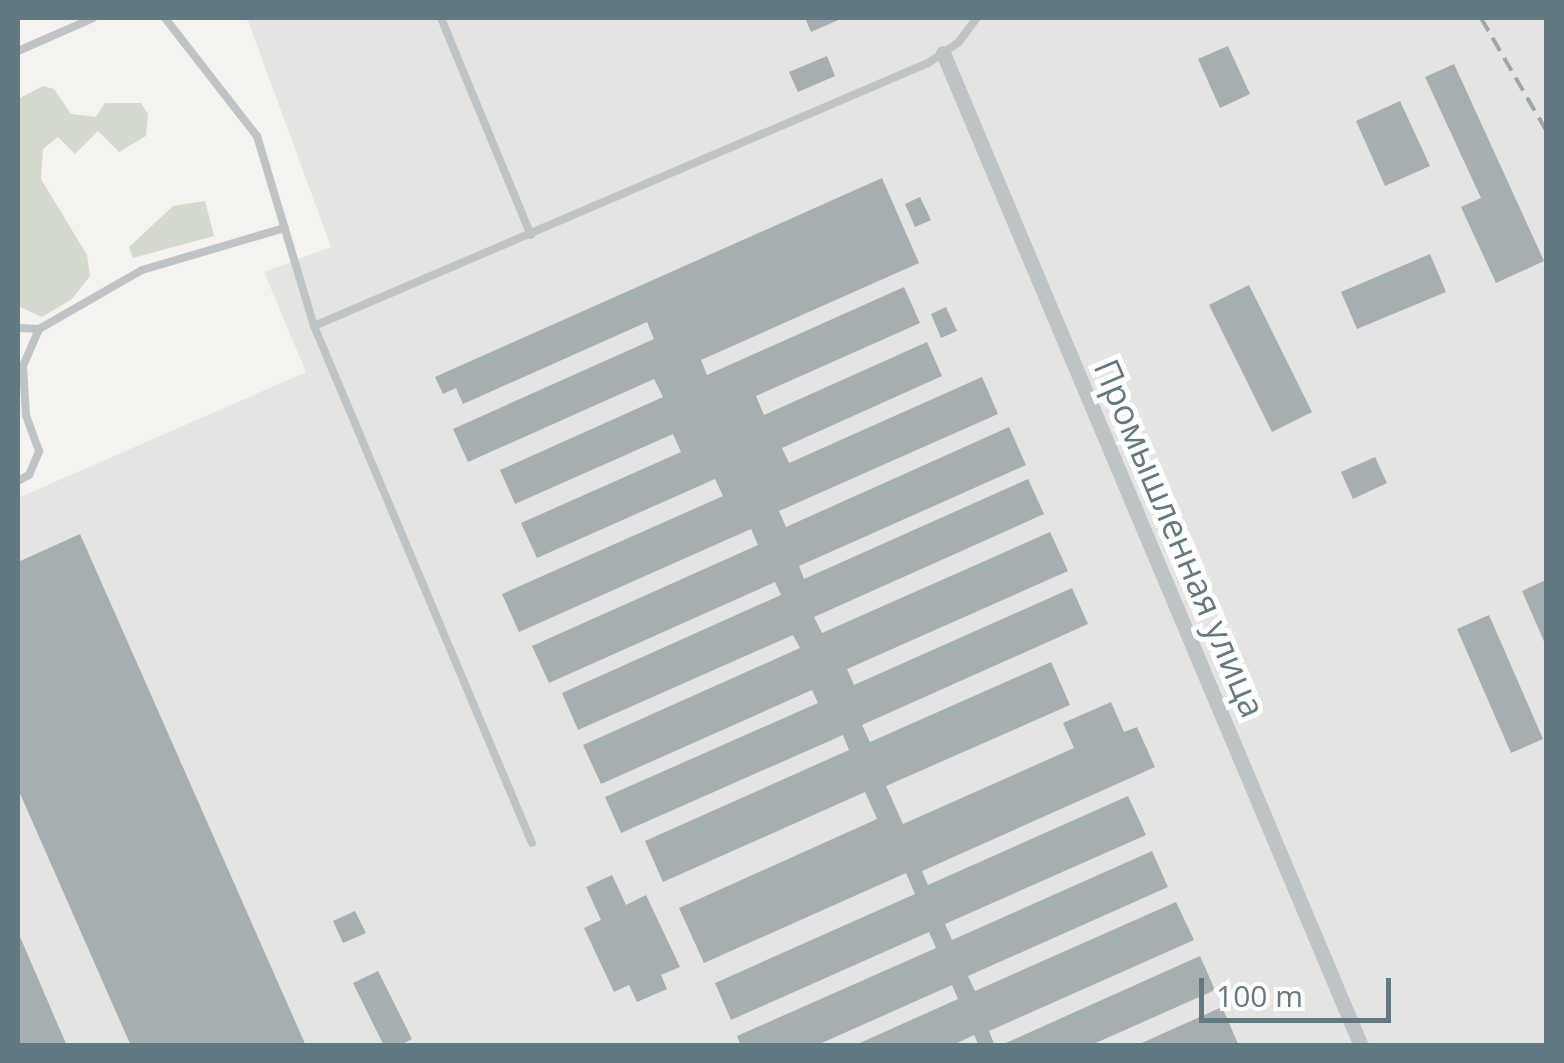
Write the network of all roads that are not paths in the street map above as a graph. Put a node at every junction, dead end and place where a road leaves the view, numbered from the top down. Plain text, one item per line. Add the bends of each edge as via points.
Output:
1 (93, 18) edge
2 (165, 18) edge
3 (441, 18) edge
4 (978, 18) edge
5 (18, 51) edge
6 (943, 53) junction
7 (285, 228) junction
8 (530, 235) junction
9 (314, 326) junction
10 (18, 328) edge
11 (39, 328) junction
12 (18, 481) edge
13 (532, 843) dead end
14 (1361, 1046) edge

1 - 5 lane
2 - 7 lane via 257,136
3 - 8 lane
4 - 6 lane
6 - 8 lane
6 - 14 street, Промышленная улица
7 - 9 lane
7 - 11 lane via 142,270
8 - 9 lane
9 - 13 lane
10 - 11 lane
11 - 12 lane via 23,366 26,416 39,451 30,476

